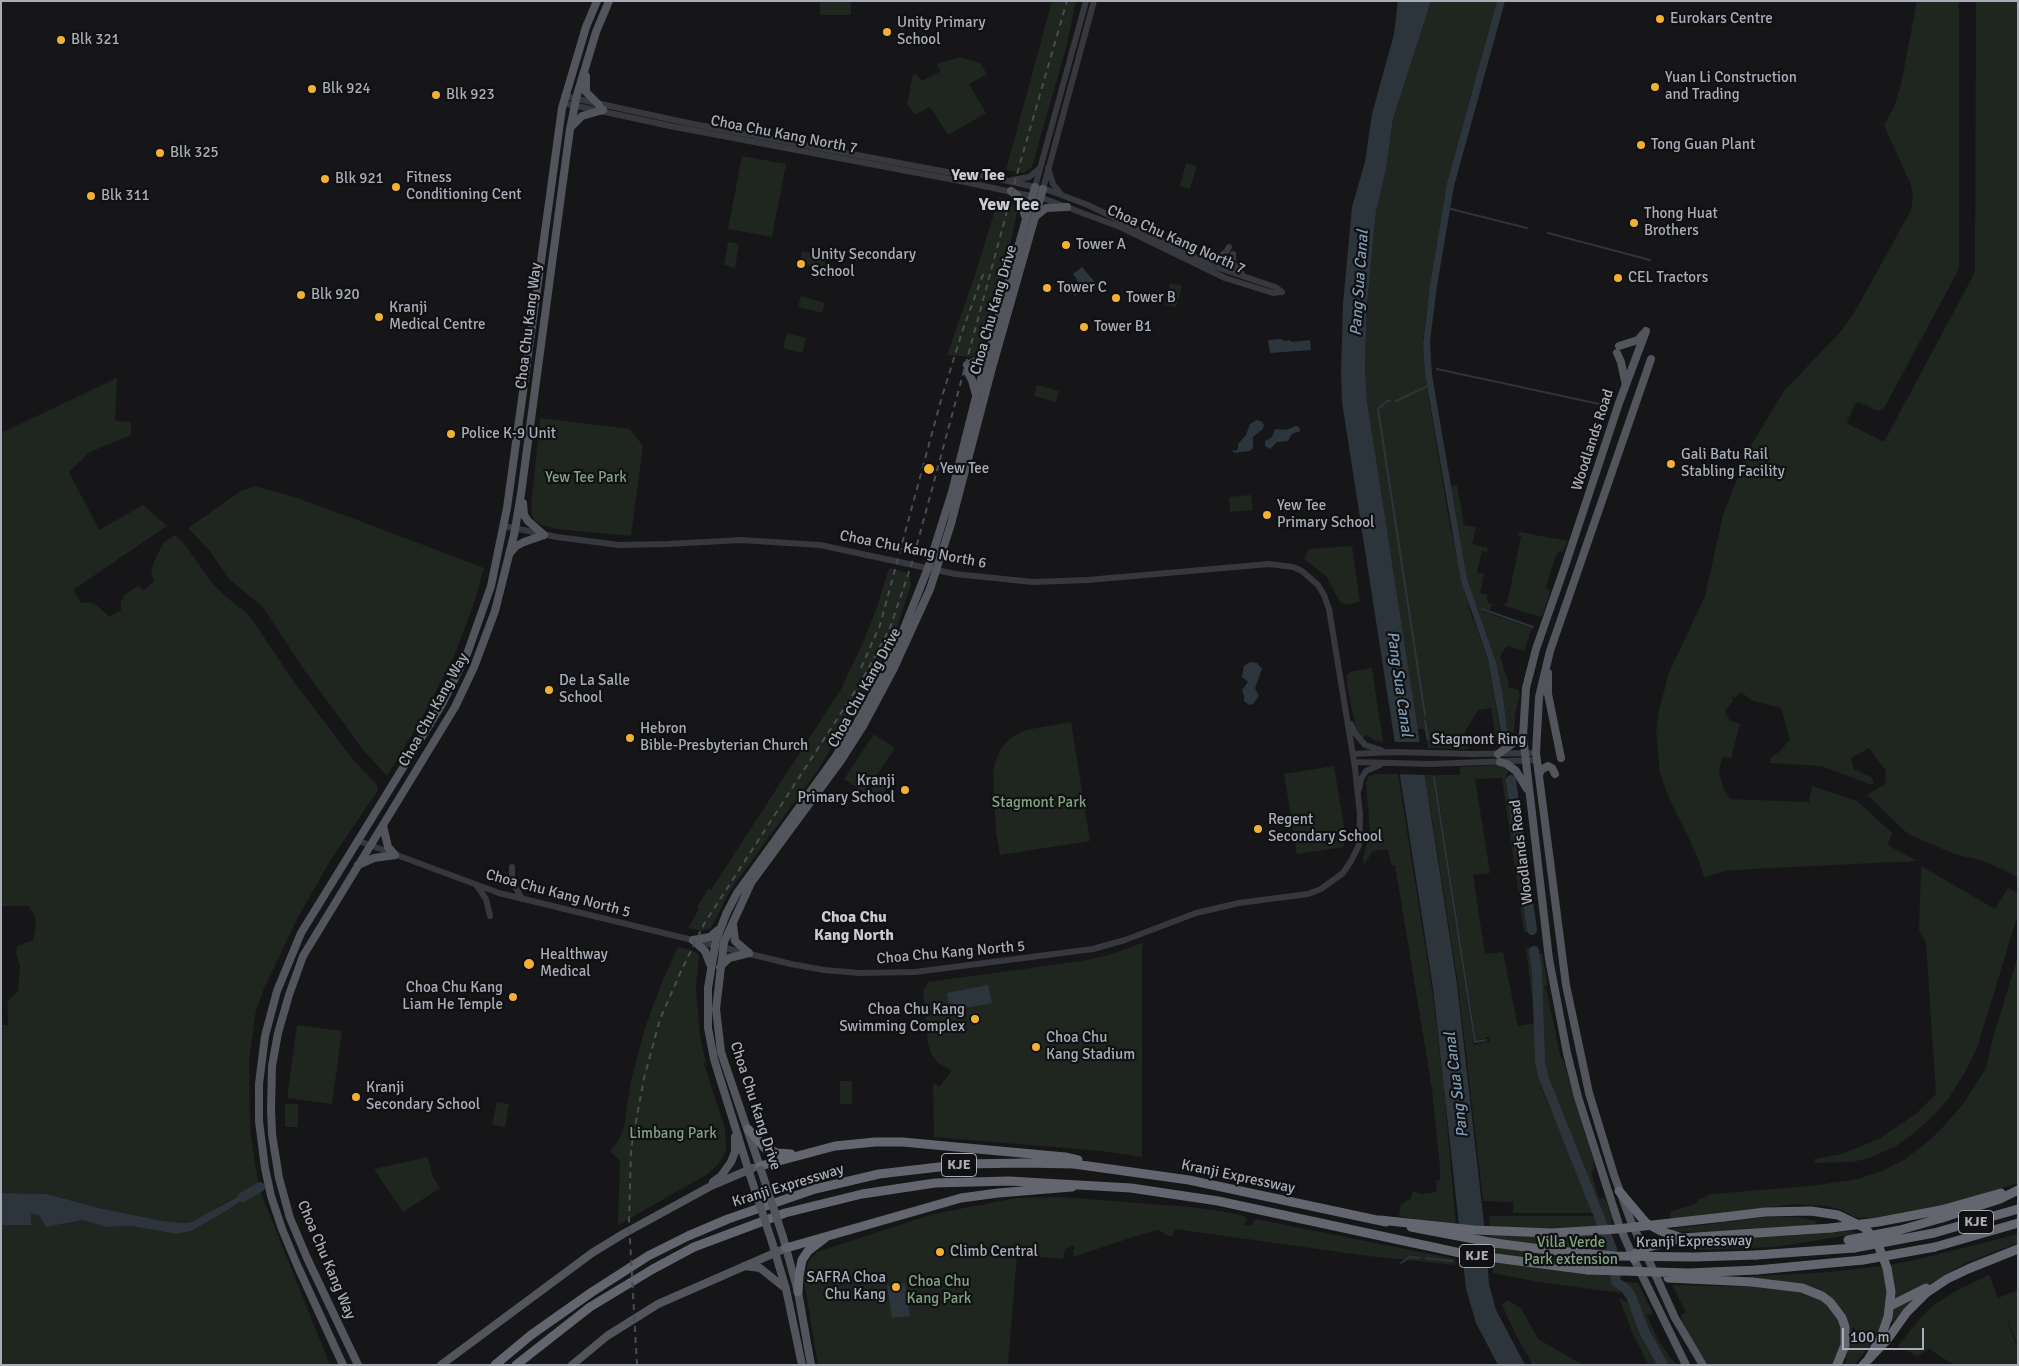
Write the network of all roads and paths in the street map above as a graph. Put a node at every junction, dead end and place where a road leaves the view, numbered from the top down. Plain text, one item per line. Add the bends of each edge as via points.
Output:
1 (597, 1) edge
2 (609, 1) edge
3 (1086, 1) edge
4 (1094, 1) edge
5 (587, 61) junction
6 (564, 99) junction
7 (575, 102) junction
8 (601, 108) junction
9 (570, 129) junction
10 (1048, 167) junction
11 (1040, 168) junction
12 (1008, 181) junction
13 (1039, 188) junction
14 (1011, 191) junction
15 (1063, 195) junction
16 (1036, 197) junction
17 (1067, 207) junction
18 (1035, 216) junction
19 (1026, 218) junction
20 (1229, 247) dead end
21 (1233, 254) dead end
22 (1200, 259) junction
23 (1246, 278) junction
24 (990, 352) junction
25 (1651, 359) dead end
26 (1625, 386) junction
27 (976, 397) junction
28 (1619, 403) junction
29 (1634, 409) junction
30 (521, 494) junction
31 (504, 526) junction
32 (516, 528) junction
33 (544, 535) junction
34 (510, 554) junction
35 (928, 568) junction
36 (937, 570) junction
37 (1550, 651) junction
38 (1347, 714) junction
39 (1523, 719) junction
40 (1523, 736) junction
41 (1512, 745) junction
42 (1392, 752) junction
43 (1353, 754) junction
44 (1498, 754) junction
45 (1524, 757) junction
46 (1537, 757) junction
47 (1561, 758) dead end
48 (1354, 762) junction
49 (1500, 762) junction
50 (1392, 763) junction
51 (1555, 774) dead end
52 (1539, 777) junction
53 (1529, 793) junction
54 (1358, 796) junction
55 (384, 826) junction
56 (358, 841) junction
57 (370, 845) junction
58 (396, 855) junction
59 (356, 866) junction
60 (512, 867) dead end
61 (477, 886) junction
62 (522, 899) junction
63 (490, 916) dead end
64 (733, 920) junction
65 (720, 929) junction
66 (693, 940) junction
67 (719, 946) junction
68 (749, 953) junction
69 (711, 966) junction
70 (720, 967) junction
71 (734, 1123) junction
72 (748, 1129) junction
73 (804, 1153) junction
74 (1105, 1167) junction
75 (760, 1168) junction
76 (749, 1172) junction
77 (1090, 1184) junction
78 (711, 1186) junction
79 (2018, 1189) edge
80 (1619, 1191) junction
81 (2018, 1209) edge
82 (1942, 1214) junction
83 (1630, 1219) junction
84 (1380, 1220) junction
85 (2018, 1223) edge
86 (1619, 1225) junction
87 (828, 1234) junction
88 (1682, 1238) junction
89 (786, 1248) junction
90 (1642, 1248) junction
91 (1822, 1249) junction
92 (2018, 1249) edge
93 (775, 1252) junction
94 (1634, 1259) junction
95 (743, 1266) junction
96 (1588, 1270) junction
97 (1947, 1279) junction
98 (786, 1289) junction
99 (798, 1292) junction
100 (1890, 1306) junction
101 (1866, 1362) edge
102 (343, 1365) edge
103 (358, 1365) edge
104 (441, 1365) edge
105 (495, 1365) edge
106 (516, 1365) edge
107 (572, 1365) edge
108 (802, 1365) edge
109 (811, 1365) edge
110 (1686, 1365) edge
111 (1703, 1365) edge
112 (1837, 1365) edge

1 - 6 main road, Choa Chu Kang Way
2 - 5 main road, Choa Chu Kang Way
3 - 11 street, Choa Chu Kang Drive
4 - 10 street, Choa Chu Kang Drive
5 - 7 main road, Choa Chu Kang Way
5 - 8 main road via 586,92
6 - 7 street, Choa Chu Kang North 7
6 - 31 main road, Choa Chu Kang Way
7 - 8 street, Choa Chu Kang North 7
7 - 9 main road, Choa Chu Kang Way
8 - 9 main road via 577,119
8 - 12 street, Choa Chu Kang North 7
8 - 14 street, Choa Chu Kang North 7 via 670,126
9 - 30 main road, Choa Chu Kang Way
10 - 13 street, Choa Chu Kang Drive
10 - 15 street via 1056,189
11 - 12 street via 1029,177
11 - 13 street, Choa Chu Kang Drive
12 - 13 street, Choa Chu Kang North 7
13 - 15 street, Choa Chu Kang North 7
13 - 16 main road, Choa Chu Kang Drive
14 - 16 street, Choa Chu Kang North 7
14 - 19 main road via 1019,197
15 - 22 street, Choa Chu Kang North 7
16 - 17 street, Choa Chu Kang North 7
16 - 18 main road, Choa Chu Kang Drive
16 - 19 main road, Choa Chu Kang Drive
17 - 18 main road via 1046,208
17 - 23 street, Choa Chu Kang North 7 via 1120,226 1225,278 1273,293 1282,292
18 - 36 main road, Choa Chu Kang Drive
19 - 24 main road, Choa Chu Kang Drive
20 - 22 street via 1218,258
21 - 23 street via 1235,268
22 - 23 street, Choa Chu Kang North 7
24 - 27 main road, Choa Chu Kang Drive
24 - 27 main road via 967,368
25 - 29 main road, Woodlands Road
26 - 26 main road, Woodlands Road via 1618,350 1638,340 1646,331
26 - 28 main road, Woodlands Road
27 - 35 main road, Choa Chu Kang Drive via 959,470
28 - 29 main road via 1630,398
28 - 39 main road, Woodlands Road via 1536,649 1526,688
29 - 37 main road, Woodlands Road
30 - 32 main road, Choa Chu Kang Way
30 - 33 main road via 524,516
31 - 32 street, Choa Chu Kang North 6
31 - 56 main road, Choa Chu Kang Way via 491,586 467,654 441,706
32 - 33 street, Choa Chu Kang North 6
32 - 34 main road, Choa Chu Kang Way
33 - 34 main road via 516,546
33 - 35 street, Choa Chu Kang North 6 via 619,545 741,540 801,543
34 - 55 main road, Choa Chu Kang Way via 495,611 474,667 438,737
35 - 36 street, Choa Chu Kang North 6
35 - 65 main road, Choa Chu Kang Drive via 882,678 857,723 737,893
36 - 38 street, Choa Chu Kang North 6 via 1013,581 1062,582 1268,564 1293,567 1310,577 1324,595
36 - 64 main road, Choa Chu Kang Drive via 894,668 863,726 751,883
37 - 46 main road, Woodlands Road via 1539,697
37 - 47 main road via 1548,694
38 - 42 street via 1362,742
38 - 43 street, Choa Chu Kang North 6
39 - 40 main road, Woodlands Road
39 - 41 main road
40 - 41 main road
40 - 45 main road, Woodlands Road
41 - 44 main road
42 - 43 street
42 - 44 street, Stagmont Ring
43 - 48 street, Choa Chu Kang North 6
44 - 45 street, Stagmont Ring
45 - 46 street, Stagmont Ring
45 - 49 street, Stagmont Ring
45 - 53 main road, Woodlands Road
46 - 52 main road, Woodlands Road
48 - 50 street, Stagmont Ring
48 - 54 street, Choa Chu Kang North 5
49 - 50 street, Stagmont Ring
49 - 53 main road via 1516,771
50 - 54 street via 1366,771
51 - 52 main road via 1552,768 1544,767
52 - 80 main road, Woodlands Road via 1570,1010 1589,1093
53 - 86 main road, Woodlands Road via 1552,977 1567,1053
54 - 68 street, Choa Chu Kang North 5 via 1361,830 1351,861 1333,882 1308,894 1238,903 1196,913 1093,949 915,972 824,970
55 - 57 main road, Choa Chu Kang Way
55 - 58 main road via 388,847
56 - 57 street, Choa Chu Kang North 5
56 - 102 main road, Choa Chu Kang Way via 301,933 286,967 270,1015 259,1084 259,1121 271,1196 291,1252
57 - 58 street, Choa Chu Kang North 5
57 - 59 main road, Choa Chu Kang Way
58 - 59 main road via 374,858
58 - 61 street, Choa Chu Kang North 5
59 - 103 main road, Choa Chu Kang Way via 303,956 289,995 272,1066 271,1109 279,1178 290,1218
60 - 62 street via 512,881
61 - 62 street, Choa Chu Kang North 5
61 - 63 street via 486,899
62 - 66 street, Choa Chu Kang North 5
64 - 67 main road, Choa Chu Kang Drive
64 - 68 main road via 735,941
65 - 66 main road via 710,937
65 - 67 main road, Choa Chu Kang Drive
66 - 67 street, Choa Chu Kang North 5
66 - 69 main road via 705,951
67 - 68 street, Choa Chu Kang North 5
67 - 69 main road, Choa Chu Kang Drive
67 - 70 main road, Choa Chu Kang Drive
68 - 70 main road via 729,958
69 - 71 main road, Choa Chu Kang Drive via 708,1028
70 - 72 main road, Choa Chu Kang Drive via 716,1009 721,1052
71 - 76 main road, Choa Chu Kang Drive
71 - 78 main road via 736,1144 732,1160
72 - 73 highway via 765,1148 785,1154
72 - 75 main road, Choa Chu Kang Drive
73 - 74 highway via 851,1144 903,1142 1065,1157
73 - 75 highway
74 - 84 highway, Kranji Expressway / KJE via 1189,1180
74 - 105 highway, Kranji Expressway / KJE via 965,1164 879,1174 815,1189 728,1219 648,1256 585,1296
75 - 76 main road
75 - 89 main road, Choa Chu Kang Drive, bridge
76 - 78 main road
76 - 93 main road, Choa Chu Kang Drive, bridge
77 - 87 highway via 961,1198
77 - 96 highway, Kranji Expressway / KJE via 1202,1199 1465,1254
77 - 106 highway, Kranji Expressway / KJE via 935,1183 862,1194 784,1213 694,1247 653,1269 590,1307
78 - 104 main road via 592,1253
79 - 82 highway
80 - 83 main road, Woodlands Road
80 - 88 highway via 1646,1222
81 - 91 highway, Kranji Expressway / KJE, bridge via 1934,1233 1854,1248
82 - 88 highway, bridge via 1831,1228
82 - 91 highway, bridge via 1900,1230 1848,1240
83 - 86 main road via 1628,1227
83 - 90 main road, Woodlands Road
84 - 91 highway, Kranji Expressway / KJE, bridge via 1495,1243 1564,1252 1644,1257 1756,1255
84 - 100 highway, bridge via 1474,1230 1552,1233 1626,1229 1765,1212 1811,1211 1838,1215 1865,1228 1877,1242 1890,1280
85 - 96 highway, Kranji Expressway / KJE, bridge via 1935,1247 1863,1260 1689,1273
86 - 94 main road, Woodlands Road
87 - 89 highway
87 - 99 highway via 802,1260
88 - 90 highway
89 - 93 main road
89 - 99 main road, Choa Chu Kang Drive
90 - 94 highway
90 - 111 main road, Woodlands Road via 1675,1318
92 - 97 highway
93 - 95 main road
93 - 98 main road, Choa Chu Kang Drive
94 - 110 main road, Woodlands Road
95 - 98 main road via 760,1268
95 - 107 main road via 658,1304 607,1336
96 - 112 highway, bridge via 1648,1277 1752,1282 1813,1291 1830,1302 1845,1327 1844,1345
97 - 100 highway
97 - 101 highway via 1914,1304
98 - 108 main road, Choa Chu Kang Drive
99 - 109 main road, Choa Chu Kang Drive
100 - 101 highway via 1881,1337

